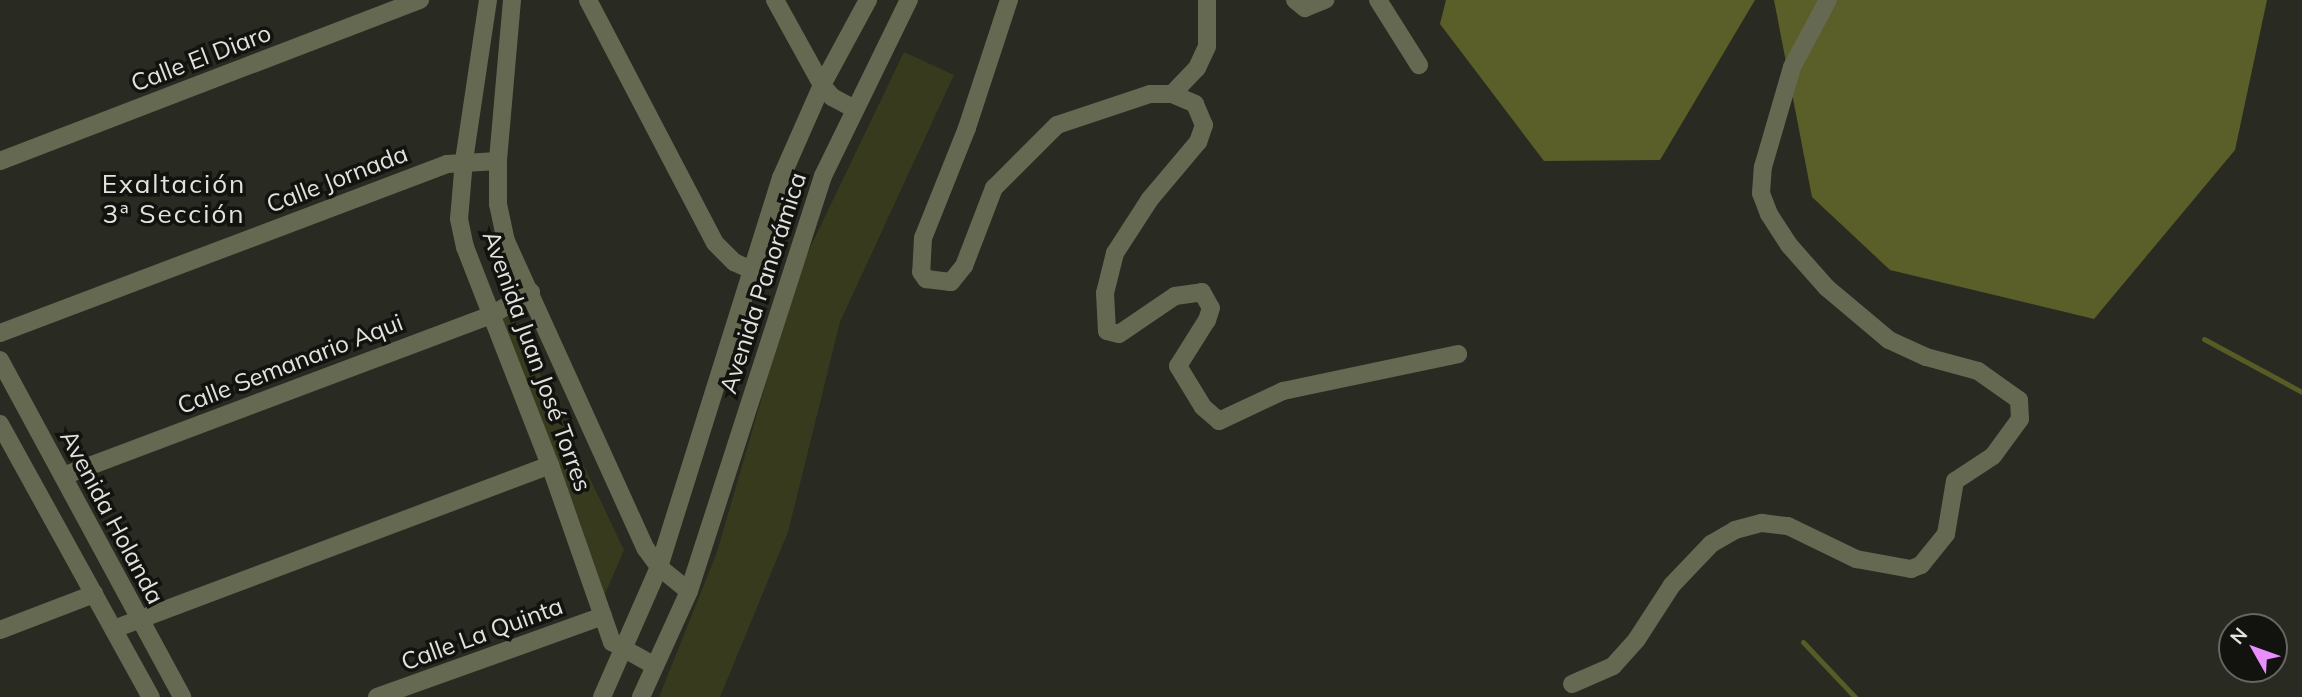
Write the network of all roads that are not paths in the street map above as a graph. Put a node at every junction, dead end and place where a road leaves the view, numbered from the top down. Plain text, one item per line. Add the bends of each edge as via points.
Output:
1 (488, 0) edge
2 (512, 0) edge
3 (589, 0) edge
4 (775, 0) edge
5 (868, 0) edge
6 (909, 0) edge
7 (1009, 0) edge
8 (1207, 0) edge
9 (1294, 0) edge
10 (1325, 0) edge
11 (1378, 0) edge
12 (1828, 0) edge
13 (414, 1) edge
14 (1419, 65) dead end
15 (822, 85) junction
16 (1172, 94) junction
17 (853, 108) junction
18 (464, 160) junction
19 (0, 161) edge
20 (498, 161) junction
21 (749, 269) junction
22 (531, 292) junction
23 (493, 314) junction
24 (0, 332) edge
25 (1458, 354) dead end
26 (0, 360) edge
27 (0, 424) edge
28 (550, 465) junction
29 (63, 476) junction
30 (659, 566) junction
31 (689, 591) junction
32 (94, 594) junction
33 (603, 617) junction
34 (137, 618) junction
35 (114, 629) junction
36 (0, 630) edge
37 (621, 649) junction
38 (655, 666) junction
39 (1572, 684) dead end
40 (151, 697) edge
41 (182, 697) edge
42 (377, 697) edge
43 (601, 697) edge
44 (641, 697) edge

1 - 18 street, Avenida Juan José Torres
2 - 20 street, Avenida Juan José Torres
3 - 21 street via 715,243 734,262
4 - 15 street
5 - 15 street, Avenida Panorámica
6 - 17 street, Avenida Panorámica
7 - 16 street via 923,238 920,272 926,279 951,282 964,266 993,188 1057,125 1150,94
8 - 16 street via 1207,47 1196,68
9 - 10 street via 1305,8
11 - 14 street
12 - 39 street via 1792,66 1763,167 1761,193 1769,214 1827,288 1889,340 1926,357 1978,371 2019,400 2020,419 1993,456 1955,481 1947,534 1921,565 1911,569 1856,559 1788,526 1762,523 1735,530 1711,544 1672,585 1637,639 1613,666
13 - 19 street, Calle El Diaro
15 - 17 street via 832,97
15 - 21 street, Avenida Panorámica via 781,178
16 - 25 street via 1195,104 1204,125 1198,142 1150,200 1115,253 1105,293 1107,331 1119,334 1175,296 1202,292 1211,308 1178,366 1203,407 1219,421 1283,391
17 - 31 street, Avenida Panorámica via 802,237
18 - 20 street, Calle Jornada
18 - 23 street, Avenida Juan José Torres via 459,219 465,247
18 - 24 street, Calle Jornada
20 - 22 street, Avenida Juan José Torres via 500,223
21 - 30 street, Avenida Panorámica
22 - 23 street, Calle Semanario Aqui
22 - 30 street, Avenida Juan José Torres via 646,549
23 - 28 street, Avenida Juan José Torres
23 - 29 street, Calle Semanario Aqui
26 - 29 street, Avenida Holanda
27 - 32 street
28 - 33 street, Avenida Juan José Torres
28 - 34 street
29 - 34 street, Avenida Holanda
30 - 31 street, Avenida Juan José Torres
30 - 37 street, Avenida Panorámica
31 - 38 street, Avenida Panorámica
32 - 35 street
32 - 36 street
33 - 37 street, Avenida Juan José Torres via 612,642
33 - 42 street, Calle La Quinta
34 - 35 street
34 - 41 street, Avenida Holanda
35 - 40 street
37 - 38 street
37 - 43 street, Avenida Panorámica
38 - 44 street, Avenida Panorámica

